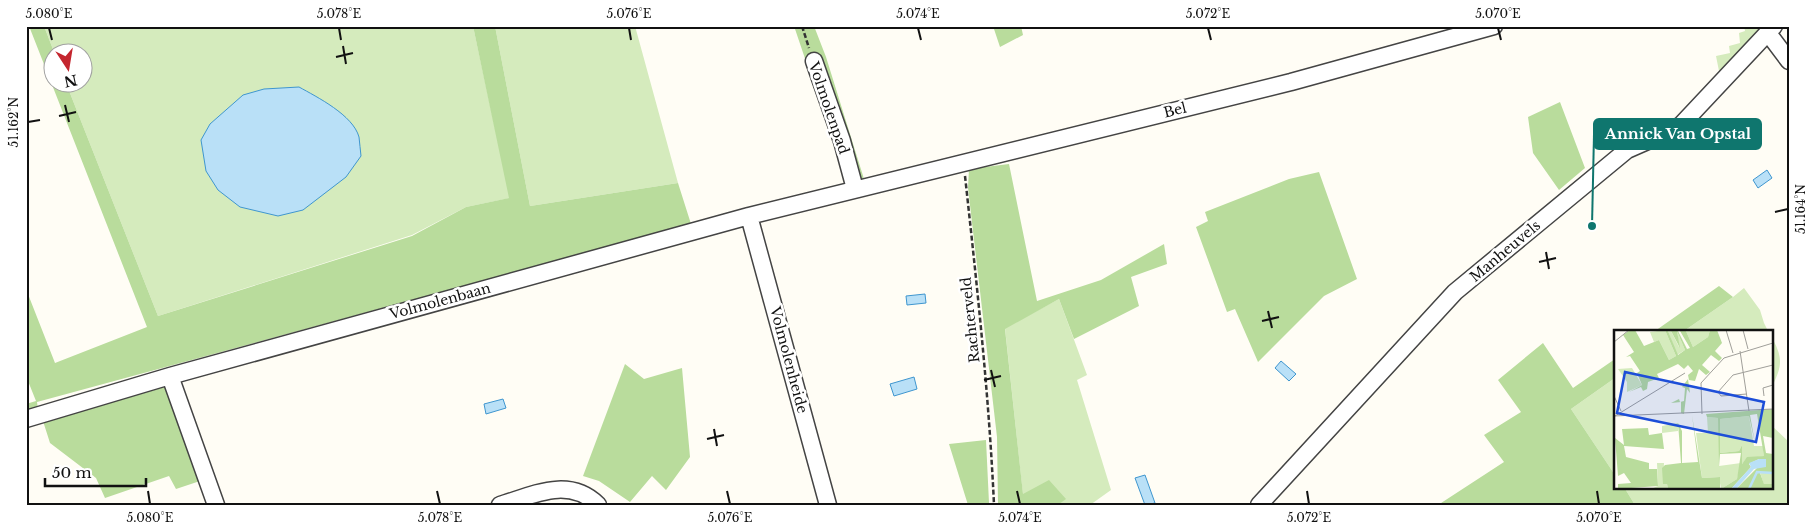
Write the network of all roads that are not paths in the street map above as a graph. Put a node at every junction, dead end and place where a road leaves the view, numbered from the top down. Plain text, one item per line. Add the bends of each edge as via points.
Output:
1 (1494, 26) edge
2 (1771, 30) edge
3 (814, 61) road end
4 (1789, 61) edge
5 (855, 190) junction
6 (749, 216) junction
7 (170, 376) junction
8 (26, 419) edge
9 (216, 505) edge
10 (500, 505) edge
11 (598, 505) edge
12 (828, 505) edge
13 (1259, 505) edge

1 - 5 street, Bel via 1291,82
2 - 4 street
2 - 13 street, Manheuvels via 1675,130 1627,150 1455,292
3 - 5 street, Volmolenpad
5 - 6 street, Volmolenbaan
6 - 7 street, Volmolenbaan
6 - 12 street, Volmolenheide
7 - 8 street, Volmolenbaan
7 - 9 street
10 - 11 street via 559,489 574,490 590,497

